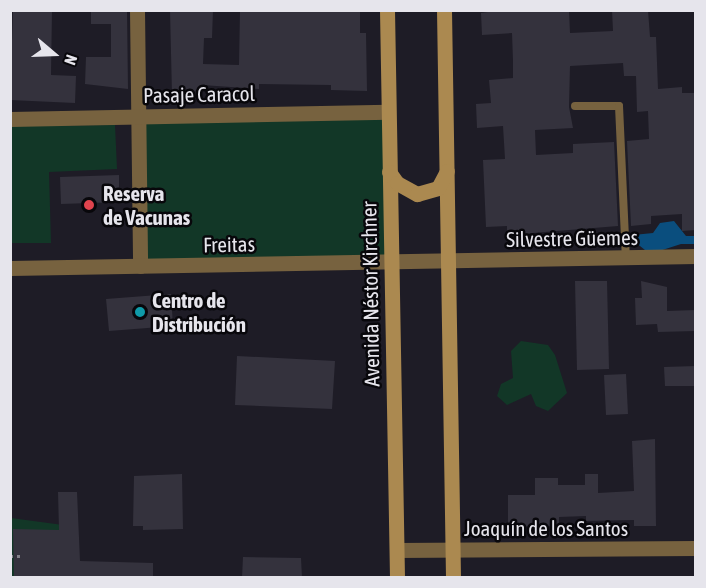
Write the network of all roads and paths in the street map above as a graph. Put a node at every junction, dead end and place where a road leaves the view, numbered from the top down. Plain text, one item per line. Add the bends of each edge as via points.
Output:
1 (137, 10) edge
2 (387, 10) edge
3 (444, 10) edge
4 (575, 106) dead end
5 (388, 112) junction
6 (139, 117) junction
7 (10, 119) edge
8 (448, 169) junction
9 (389, 172) junction
10 (696, 256) edge
11 (626, 258) junction
12 (449, 261) junction
13 (390, 262) junction
14 (140, 266) junction
15 (10, 268) edge
16 (696, 548) edge
17 (453, 549) junction
18 (397, 550) junction
19 (10, 556) edge
20 (21, 556) dead end
21 (397, 578) edge
22 (453, 578) edge

1 - 6 street
2 - 5 main road, Avenida Néstor Kirchner
3 - 8 main road
4 - 11 lane via 619,106
5 - 6 street, Pasaje Caracol
5 - 9 main road, Avenida Néstor Kirchner
6 - 7 street, Pasaje Caracol
6 - 14 street
8 - 9 main road via 443,181 427,193 407,190
8 - 12 main road
9 - 13 main road, Avenida Néstor Kirchner
10 - 11 street, Silvestre Güemes
11 - 12 street, Silvestre Güemes
12 - 13 street, Freitas
12 - 17 main road
13 - 14 street, Freitas
13 - 18 main road, Avenida Néstor Kirchner
14 - 15 street, Freitas
16 - 17 street, Joaquín de los Santos
17 - 18 street, Joaquín de los Santos
17 - 22 main road
18 - 21 main road, Avenida Néstor Kirchner
19 - 20 path

